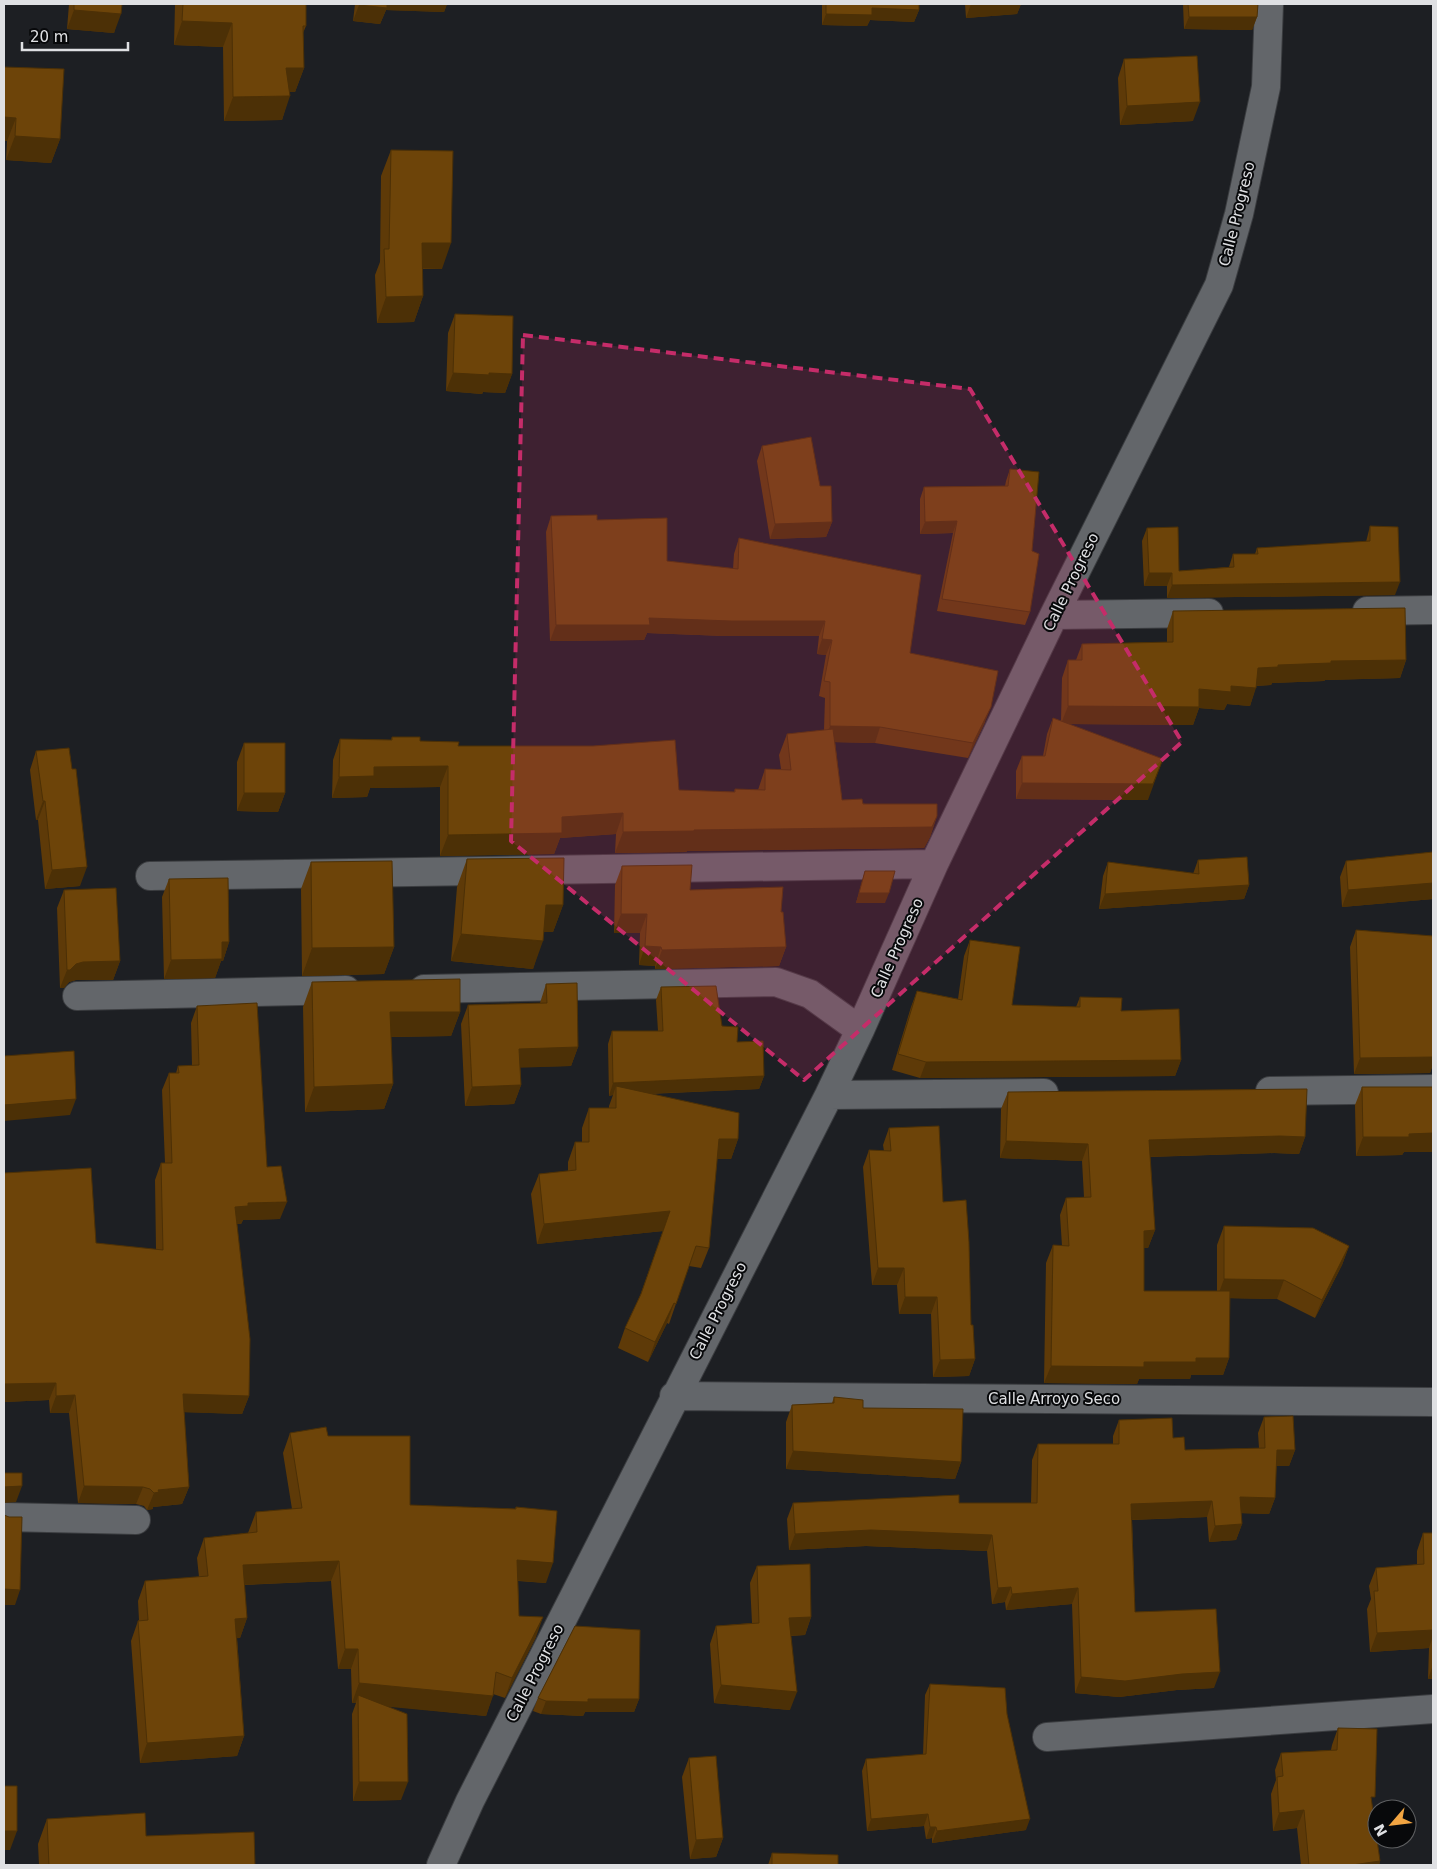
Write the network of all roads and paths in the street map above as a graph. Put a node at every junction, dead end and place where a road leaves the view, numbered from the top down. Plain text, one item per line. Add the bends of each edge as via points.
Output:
1 (1269, 4) edge
2 (1433, 610) edge
3 (1344, 611) edge
4 (1234, 613) edge
5 (1054, 615) junction
6 (934, 864) junction
7 (150, 876) dead end
8 (397, 989) edge
9 (367, 990) edge
10 (77, 996) dead end
11 (860, 1030) junction
12 (1433, 1089) edge
13 (1245, 1091) edge
14 (1067, 1092) edge
15 (829, 1095) junction
16 (674, 1396) junction
17 (1433, 1402) edge
18 (4, 1518) edge
19 (136, 1520) dead end
20 (1433, 1709) edge
21 (1047, 1737) dead end
22 (441, 1865) edge

1 - 5 street, Calle Progreso via 1266,87 1239,214 1218,285
2 - 3 street
4 - 5 street
5 - 6 street, Calle Progreso
6 - 7 street
6 - 11 street, Calle Progreso
8 - 11 street via 776,982 810,994
9 - 10 street
11 - 15 street, Calle Progreso
12 - 13 street
14 - 15 street
15 - 16 street, Calle Progreso
16 - 17 street, Calle Arroyo Seco
16 - 22 street, Calle Progreso via 470,1801
18 - 19 street
20 - 21 street

